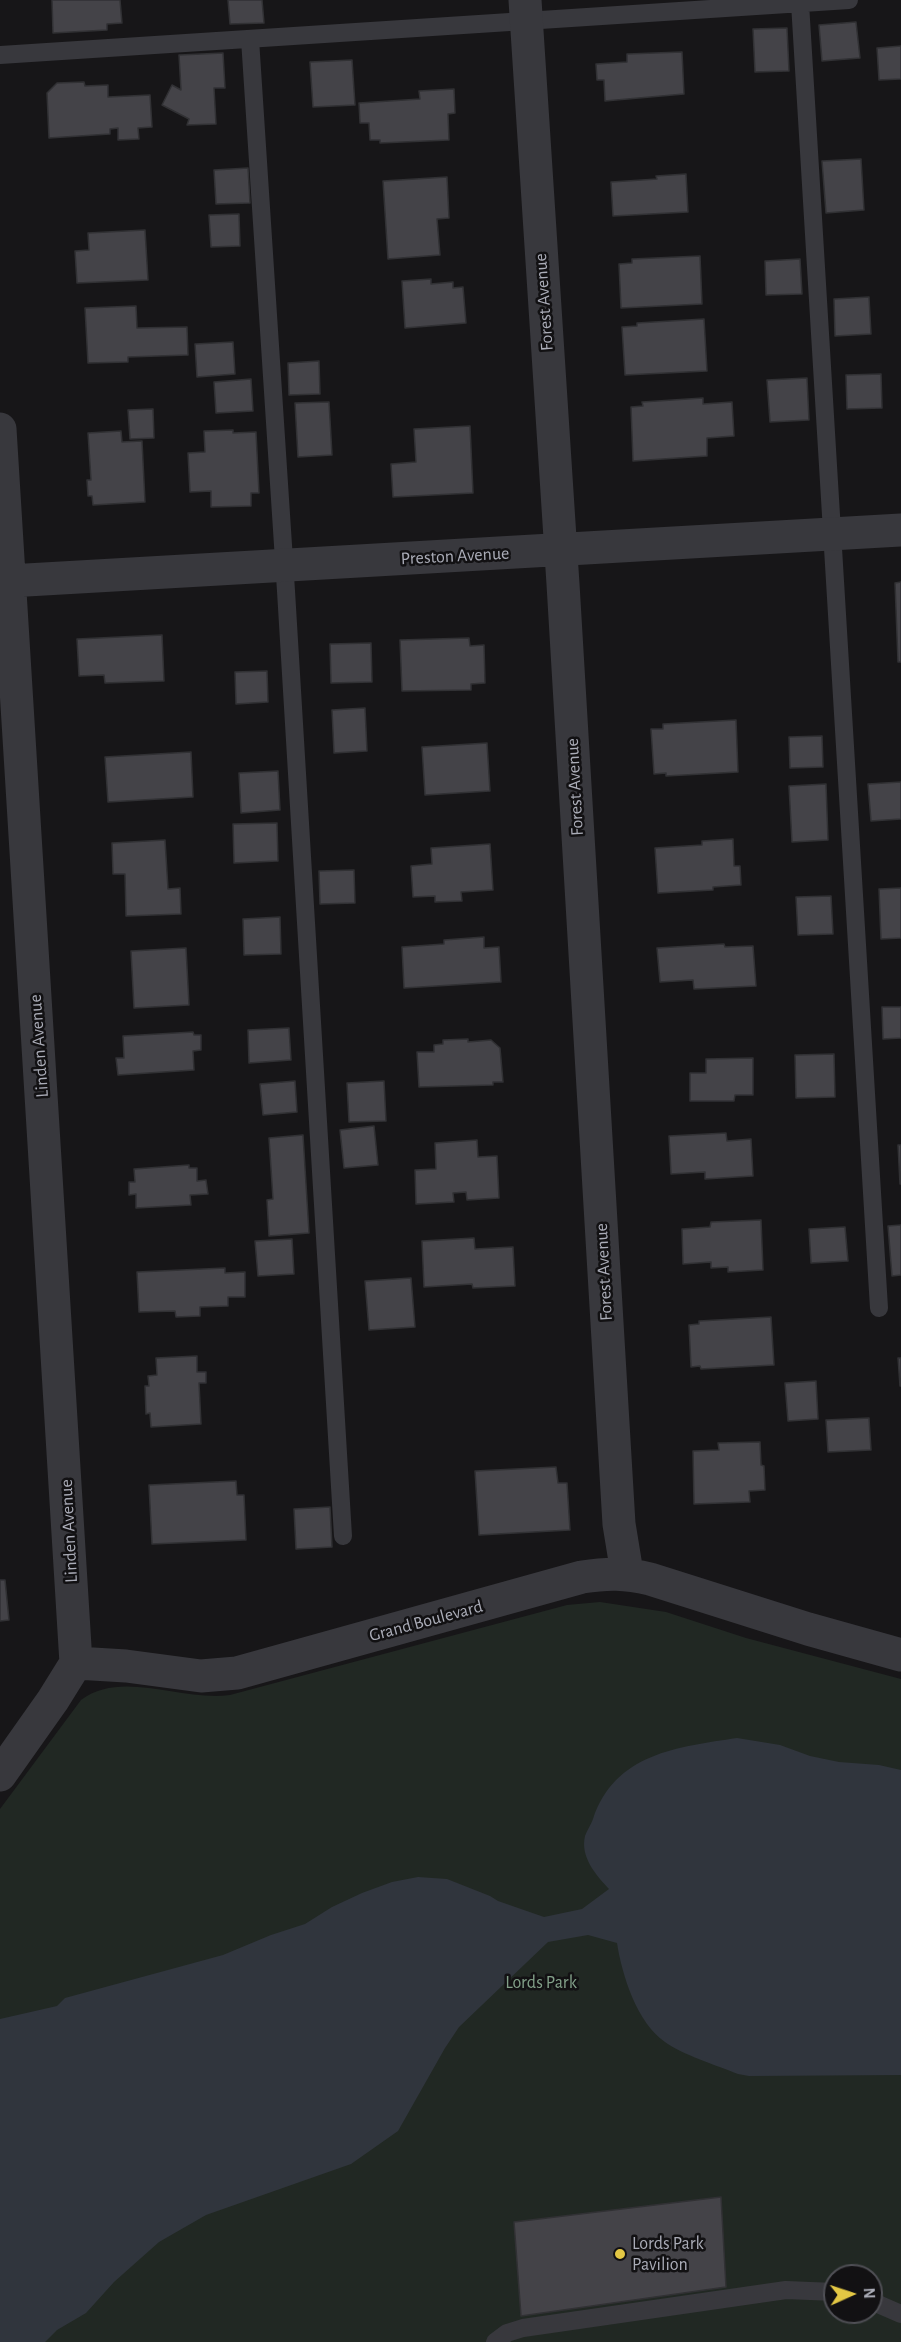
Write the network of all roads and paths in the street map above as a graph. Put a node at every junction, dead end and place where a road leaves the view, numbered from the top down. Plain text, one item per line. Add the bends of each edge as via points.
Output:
1 (849, 0) edge
2 (800, 3) junction
3 (525, 10) edge
4 (250, 39) junction
5 (0, 56) edge
6 (0, 429) edge
7 (901, 530) edge
8 (832, 534) junction
9 (561, 550) junction
10 (284, 565) junction
11 (9, 581) junction
12 (879, 1308) dead end
13 (343, 1536) dead end
14 (627, 1573) junction
15 (901, 1654) edge
16 (76, 1663) junction
17 (0, 1775) edge
18 (823, 2291) edge
19 (883, 2306) edge
20 (901, 2314) edge
21 (495, 2342) edge

1 - 2 lane
2 - 3 lane
2 - 8 lane
3 - 4 lane
3 - 9 street, Forest Avenue
4 - 5 lane
4 - 10 lane
6 - 11 street, Linden Avenue
7 - 8 street, Preston Avenue
8 - 9 street, Preston Avenue
8 - 12 lane
9 - 10 street, Preston Avenue
9 - 14 street, Forest Avenue via 619,1524
10 - 11 street, Preston Avenue
10 - 13 lane
11 - 16 street, Linden Avenue
14 - 15 street, Grand Boulevard
14 - 16 street, Grand Boulevard via 582,1577 237,1673 201,1676
16 - 17 street
18 - 21 lane via 739,2296 523,2328
19 - 20 lane

